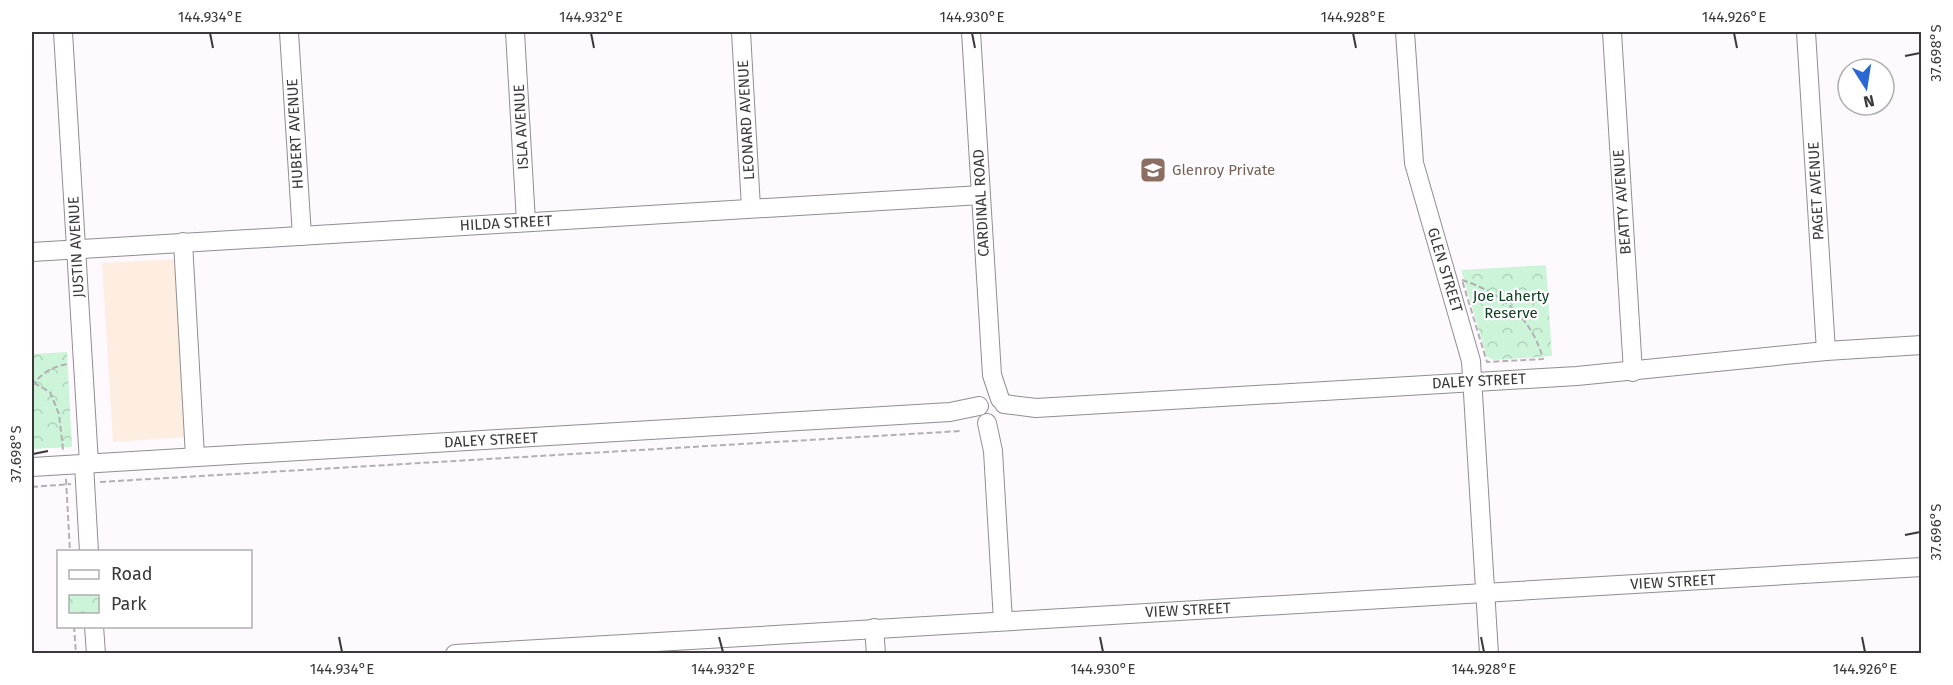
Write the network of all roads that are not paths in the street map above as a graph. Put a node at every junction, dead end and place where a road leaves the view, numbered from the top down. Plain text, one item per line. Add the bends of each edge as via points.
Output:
1 (63, 32) edge
2 (289, 32) edge
3 (515, 32) edge
4 (741, 32) edge
5 (971, 32) edge
6 (1405, 32) edge
7 (1612, 32) edge
8 (1806, 32) edge
9 (981, 195) junction
10 (751, 208) junction
11 (526, 222) junction
12 (302, 236) junction
13 (183, 242) junction
14 (76, 249) junction
15 (32, 252) edge
16 (1922, 345) edge
17 (1826, 351) junction
18 (1633, 372) junction
19 (1473, 382) junction
20 (992, 411) junction
21 (195, 457) junction
22 (86, 464) junction
23 (32, 467) edge
24 (89, 550) edge
25 (1922, 567) edge
26 (1485, 592) junction
27 (1003, 621) junction
28 (94, 628) edge
29 (874, 628) junction
30 (96, 654) edge
31 (455, 654) edge
32 (876, 654) edge
33 (1489, 654) edge

1 - 14 street, JUSTIN AVENUE
2 - 12 street, HUBERT AVENUE
3 - 11 street, ISLA AVENUE
4 - 10 street, LEONARD AVENUE
5 - 9 street, CARDINAL ROAD
6 - 19 street, GLEN STREET via 1414,163 1469,350
7 - 18 street, BEATTY AVENUE
8 - 17 street, PAGET AVENUE
9 - 10 street, HILDA STREET
9 - 20 street, CARDINAL ROAD
10 - 11 street, HILDA STREET
11 - 12 street, HILDA STREET
12 - 13 street, HILDA STREET
13 - 14 street, HILDA STREET
13 - 21 street
14 - 15 street, HILDA STREET
14 - 22 street, JUSTIN AVENUE
16 - 17 street, DALEY STREET
17 - 18 street, DALEY STREET
18 - 19 street, DALEY STREET
19 - 20 street, DALEY STREET
19 - 26 street, GLEN STREET
20 - 21 street, DALEY STREET
20 - 27 street, CARDINAL ROAD
21 - 22 street, DALEY STREET
22 - 23 street, DALEY STREET
22 - 24 street, JUSTIN AVENUE
25 - 26 street, VIEW STREET
26 - 27 street, VIEW STREET
26 - 33 street, GLEN STREET
27 - 29 street, VIEW STREET
28 - 30 street
29 - 31 street, VIEW STREET
29 - 32 street

